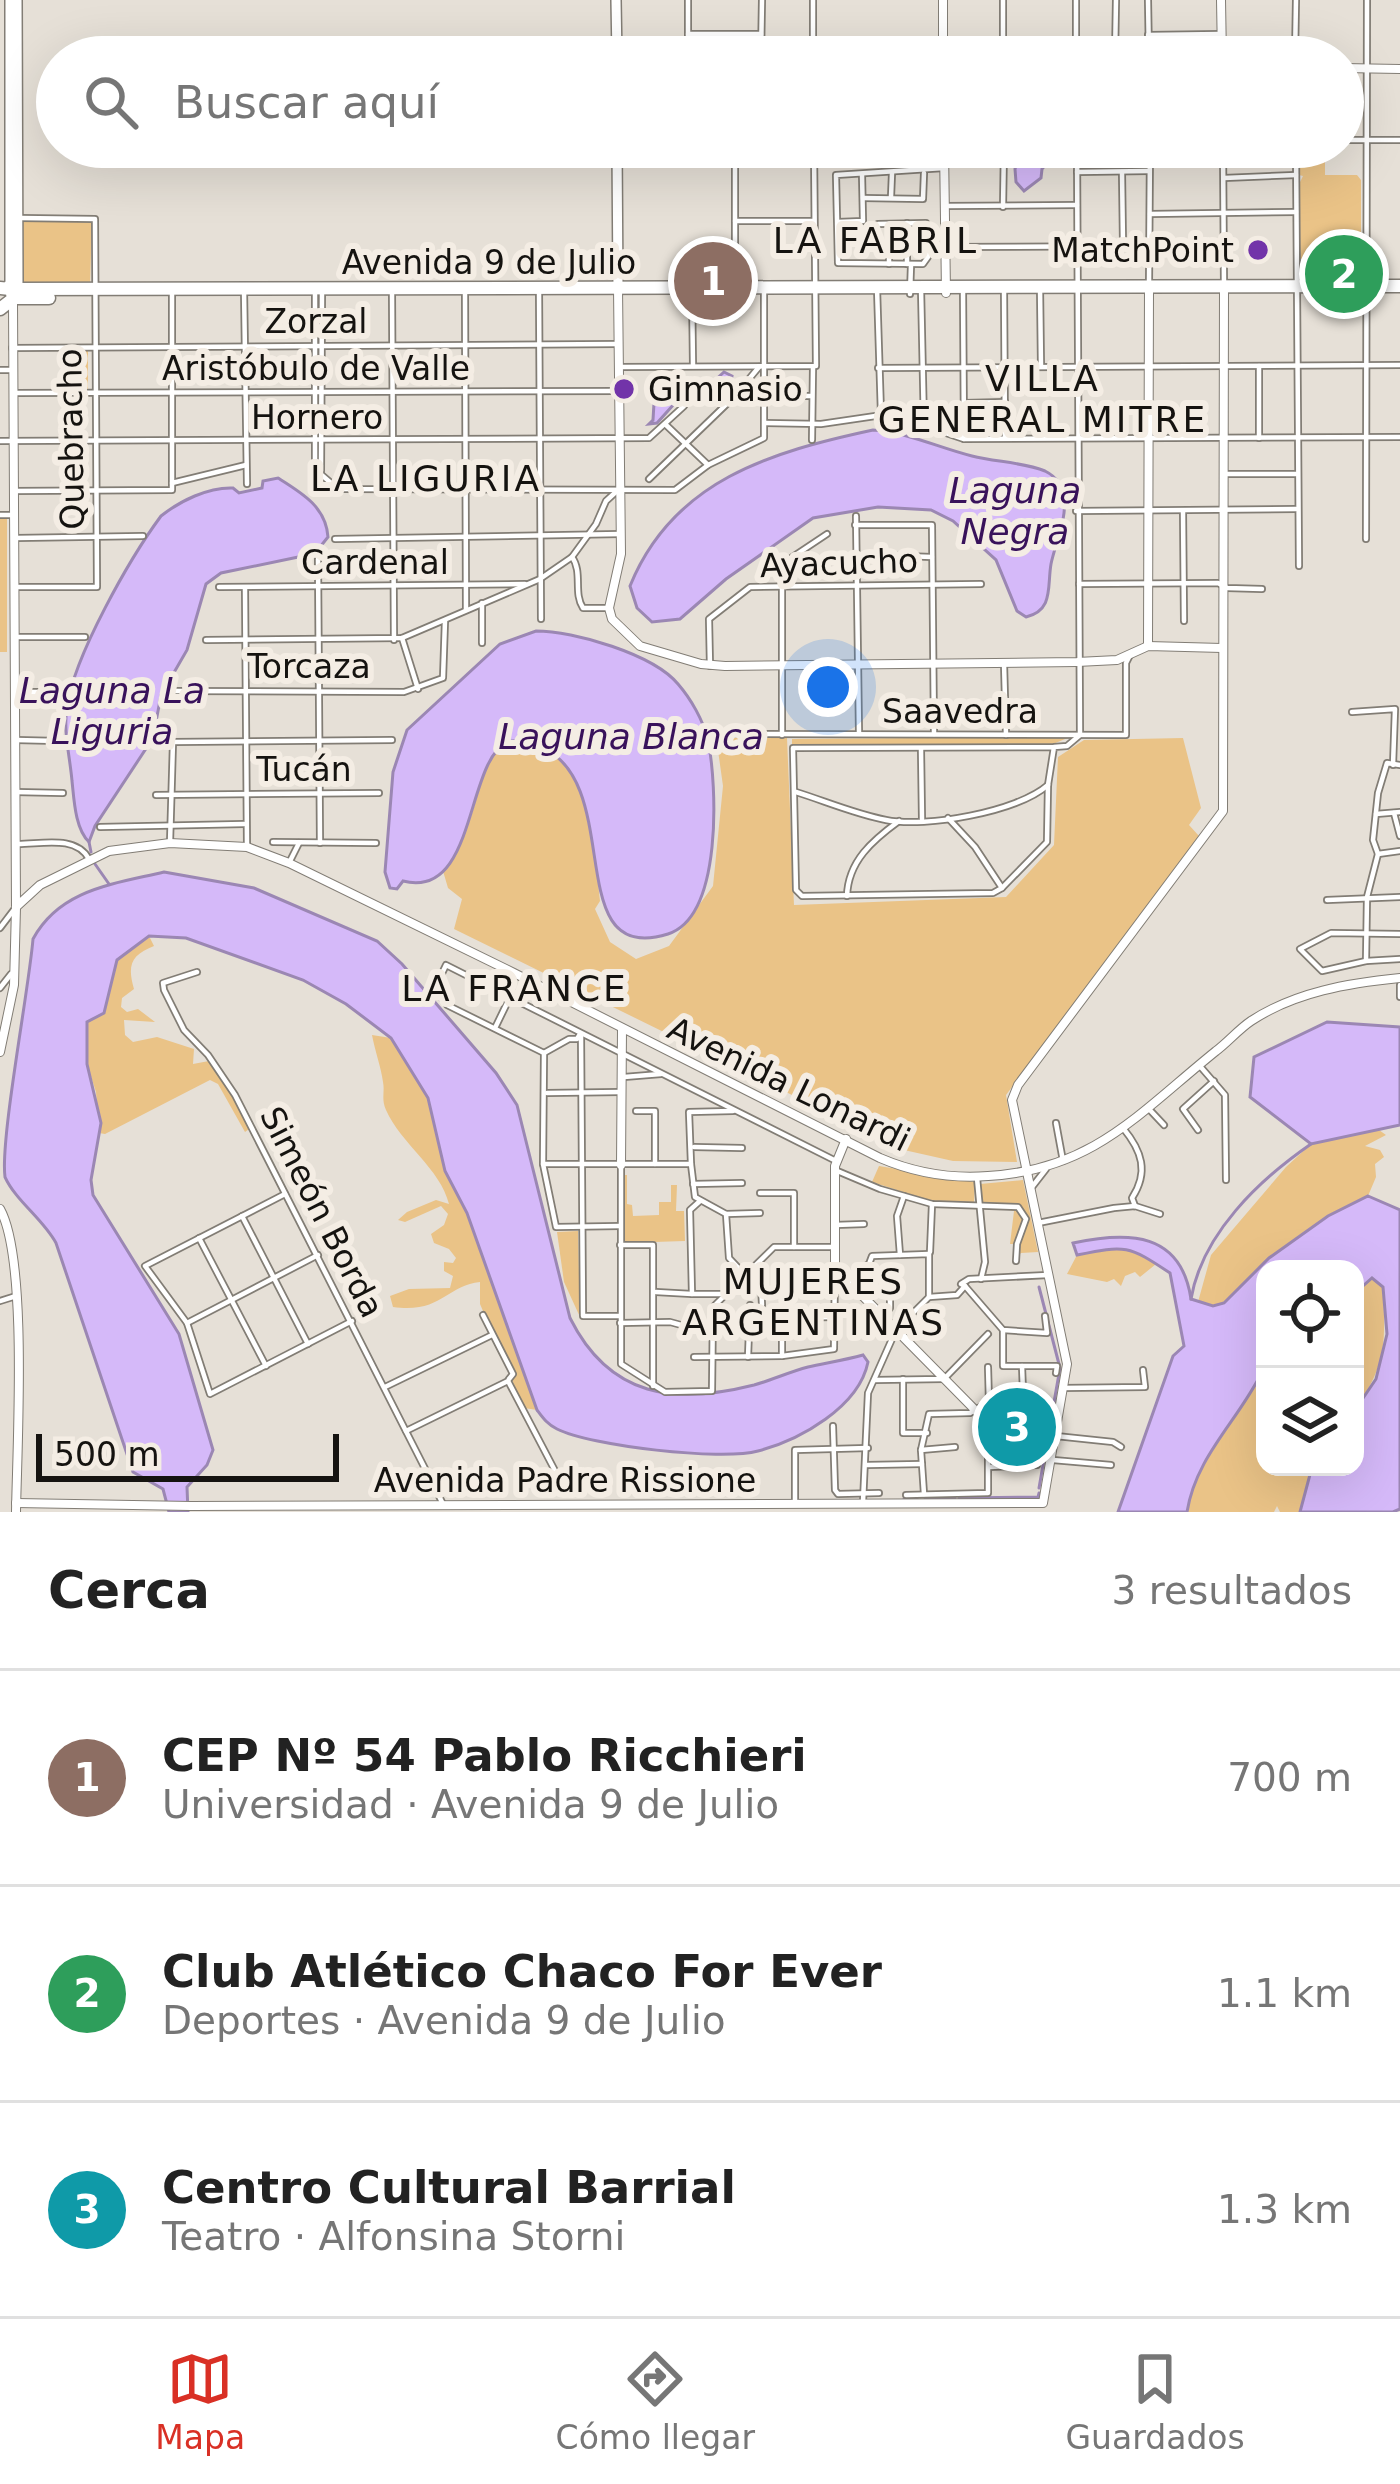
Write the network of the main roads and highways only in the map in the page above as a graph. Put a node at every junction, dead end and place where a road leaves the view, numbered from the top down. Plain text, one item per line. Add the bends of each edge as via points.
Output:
1 (13, 0) edge
2 (616, 0) edge
3 (617, 36) edge
4 (9, 72) edge
5 (9, 145) edge
6 (616, 168) edge
7 (9, 183) edge
8 (9, 218) edge
9 (5, 255) edge
10 (1400, 289) edge
11 (619, 291) junction
12 (8, 300) edge

1 - 4 main road
2 - 3 main road
4 - 5 main road
5 - 7 main road
6 - 11 main road
7 - 8 main road
8 - 9 main road
8 - 12 main road
9 - 12 main road
10 - 11 main road, Avenida 9 de Julio
11 - 12 main road, Avenida 9 de Julio

